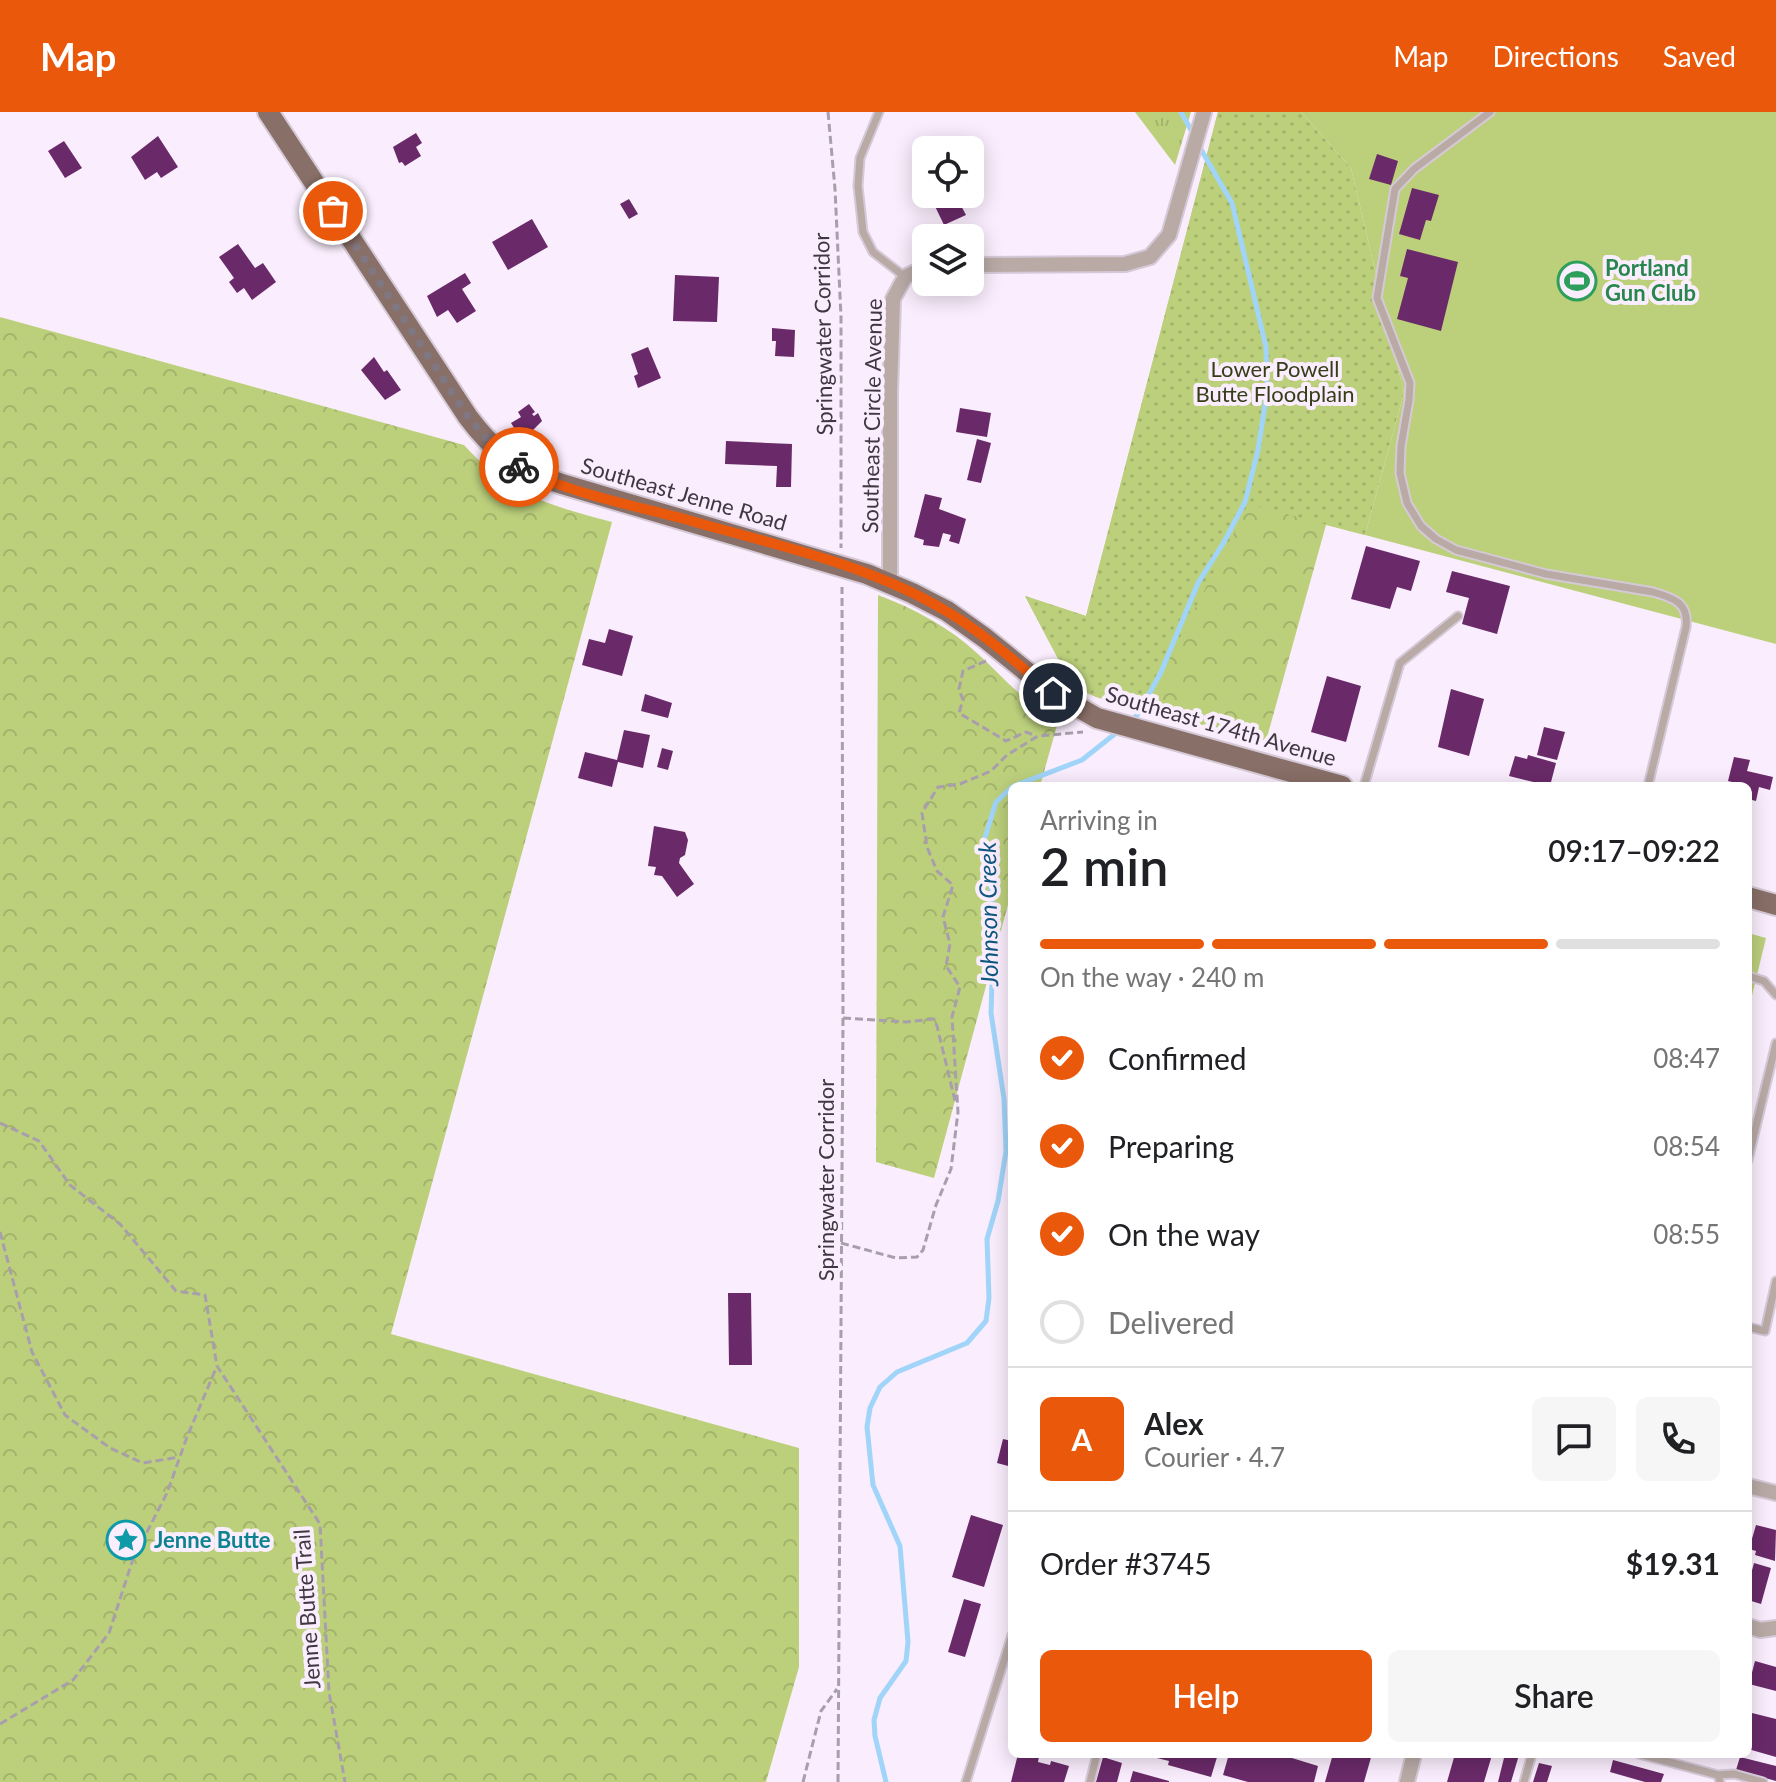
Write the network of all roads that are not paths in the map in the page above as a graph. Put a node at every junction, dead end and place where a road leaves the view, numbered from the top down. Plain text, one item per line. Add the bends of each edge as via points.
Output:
1 (268, 112) edge
2 (879, 112) edge
3 (1490, 112) edge
4 (1204, 114) edge
5 (984, 265) edge
6 (912, 274) edge
7 (905, 277) junction
8 (842, 566) joint
9 (890, 583) junction
10 (1458, 616) dead end
11 (1327, 782) edge
12 (1365, 782) edge
13 (1649, 782) edge
14 (1752, 898) edge
15 (1776, 905) edge
16 (1752, 977) edge
17 (1776, 995) edge
18 (1776, 1031) edge
19 (1775, 1042) edge
20 (1752, 1143) edge
21 (1776, 1281) edge
22 (1752, 1328) edge
23 (1765, 1331) junction
24 (1776, 1331) edge
25 (1752, 1487) edge
26 (1776, 1493) edge
27 (1752, 1627) edge
28 (1776, 1628) edge
29 (1008, 1648) edge
30 (1096, 1758) edge
31 (1413, 1758) edge
32 (1531, 1758) edge
33 (1652, 1758) edge
34 (1719, 1779) edge
35 (966, 1782) edge
36 (1090, 1782) edge
37 (1407, 1782) edge
38 (1524, 1782) edge
39 (1763, 1782) edge

1 - 8 main road, Southeast Jenne Road via 468,417 507,460 543,479
2 - 7 lane via 860,158 863,232 873,252
3 - 13 lane via 1395,189 1377,298 1410,383 1400,473 1407,503 1421,526 1456,550 1546,574 1653,592 1682,606 1688,614 1686,627
4 - 5 street via 1169,235 1150,257 1125,264
6 - 7 street, Southeast Circle Avenue
7 - 9 street, Southeast Circle Avenue via 895,293 892,322
8 - 9 main road, Southeast 174th Avenue
9 - 11 main road, Southeast 174th Avenue via 947,611 1053,693 1097,717
10 - 12 lane via 1400,663
14 - 15 main road
16 - 17 lane via 1764,981
18 - 19 lane
19 - 20 lane
21 - 23 lane
22 - 23 lane
23 - 24 lane
25 - 26 street
27 - 28 street
29 - 35 lane
30 - 36 lane
31 - 37 street
32 - 38 lane
33 - 34 lane
34 - 39 lane via 1734,1774

